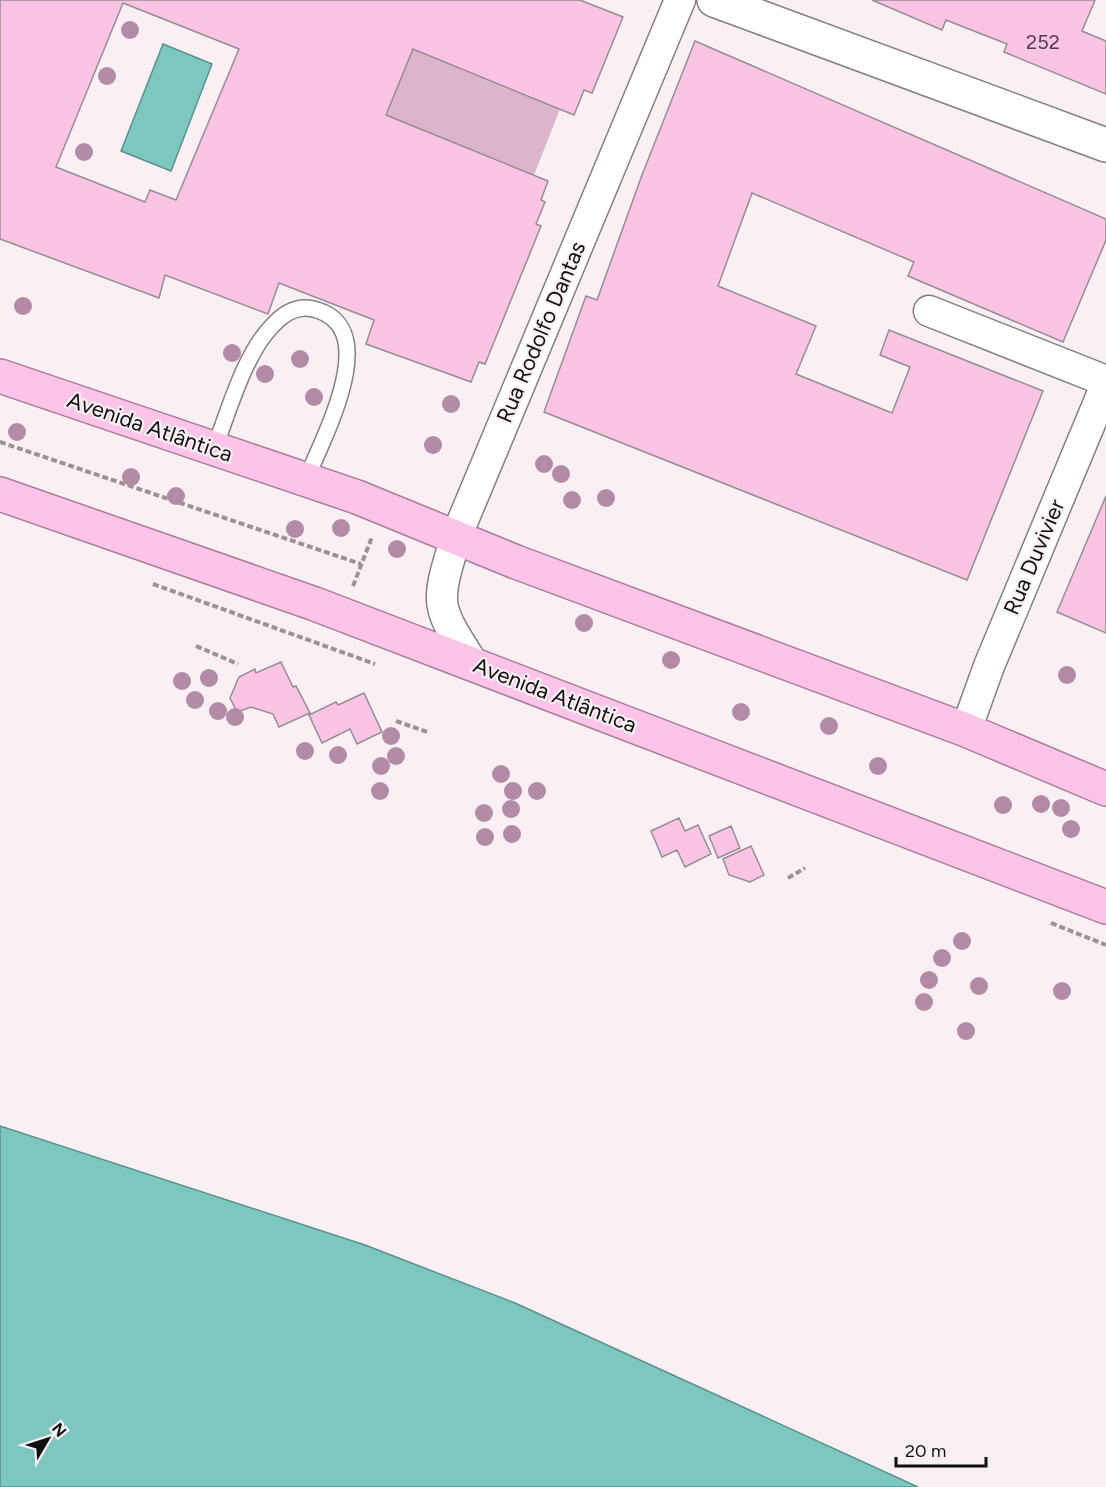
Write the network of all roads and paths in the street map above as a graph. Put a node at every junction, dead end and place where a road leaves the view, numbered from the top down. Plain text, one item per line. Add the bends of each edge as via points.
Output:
1 (680, 0) edge
2 (714, 0) edge
3 (1106, 145) edge
4 (929, 311) dead end
5 (0, 376) edge
6 (1106, 383) edge
7 (0, 442) edge
8 (214, 449) junction
9 (306, 480) junction
10 (0, 494) edge
11 (373, 533) dead end
12 (456, 537) junction
13 (361, 564) junction
14 (350, 592) dead end
15 (196, 646) dead end
16 (238, 664) dead end
17 (473, 664) junction
18 (396, 722) dead end
19 (966, 730) junction
20 (430, 733) dead end
21 (1106, 789) edge
22 (805, 868) dead end
23 (788, 879) dead end
24 (1106, 907) edge

1 - 12 street, Rua Rodolfo Dantas
2 - 3 main road
4 - 6 street
5 - 8 highway, Avenida Atlântica
6 - 19 street, Rua Duvivier via 988,666
7 - 13 path
8 - 9 highway, Avenida Atlântica
8 - 9 lane via 253,354 271,326 288,312 304,307 319,310 341,326 349,350 342,389
9 - 12 highway, Avenida Atlântica
10 - 17 highway, Avenida Atlântica via 315,604
11 - 13 path
12 - 17 street, Rua Rodolfo Dantas via 440,600 444,617
12 - 19 highway, Avenida Atlântica
13 - 14 path
15 - 16 path
17 - 24 highway, Avenida Atlântica
18 - 20 path
19 - 21 highway, Avenida Atlântica
22 - 23 path

